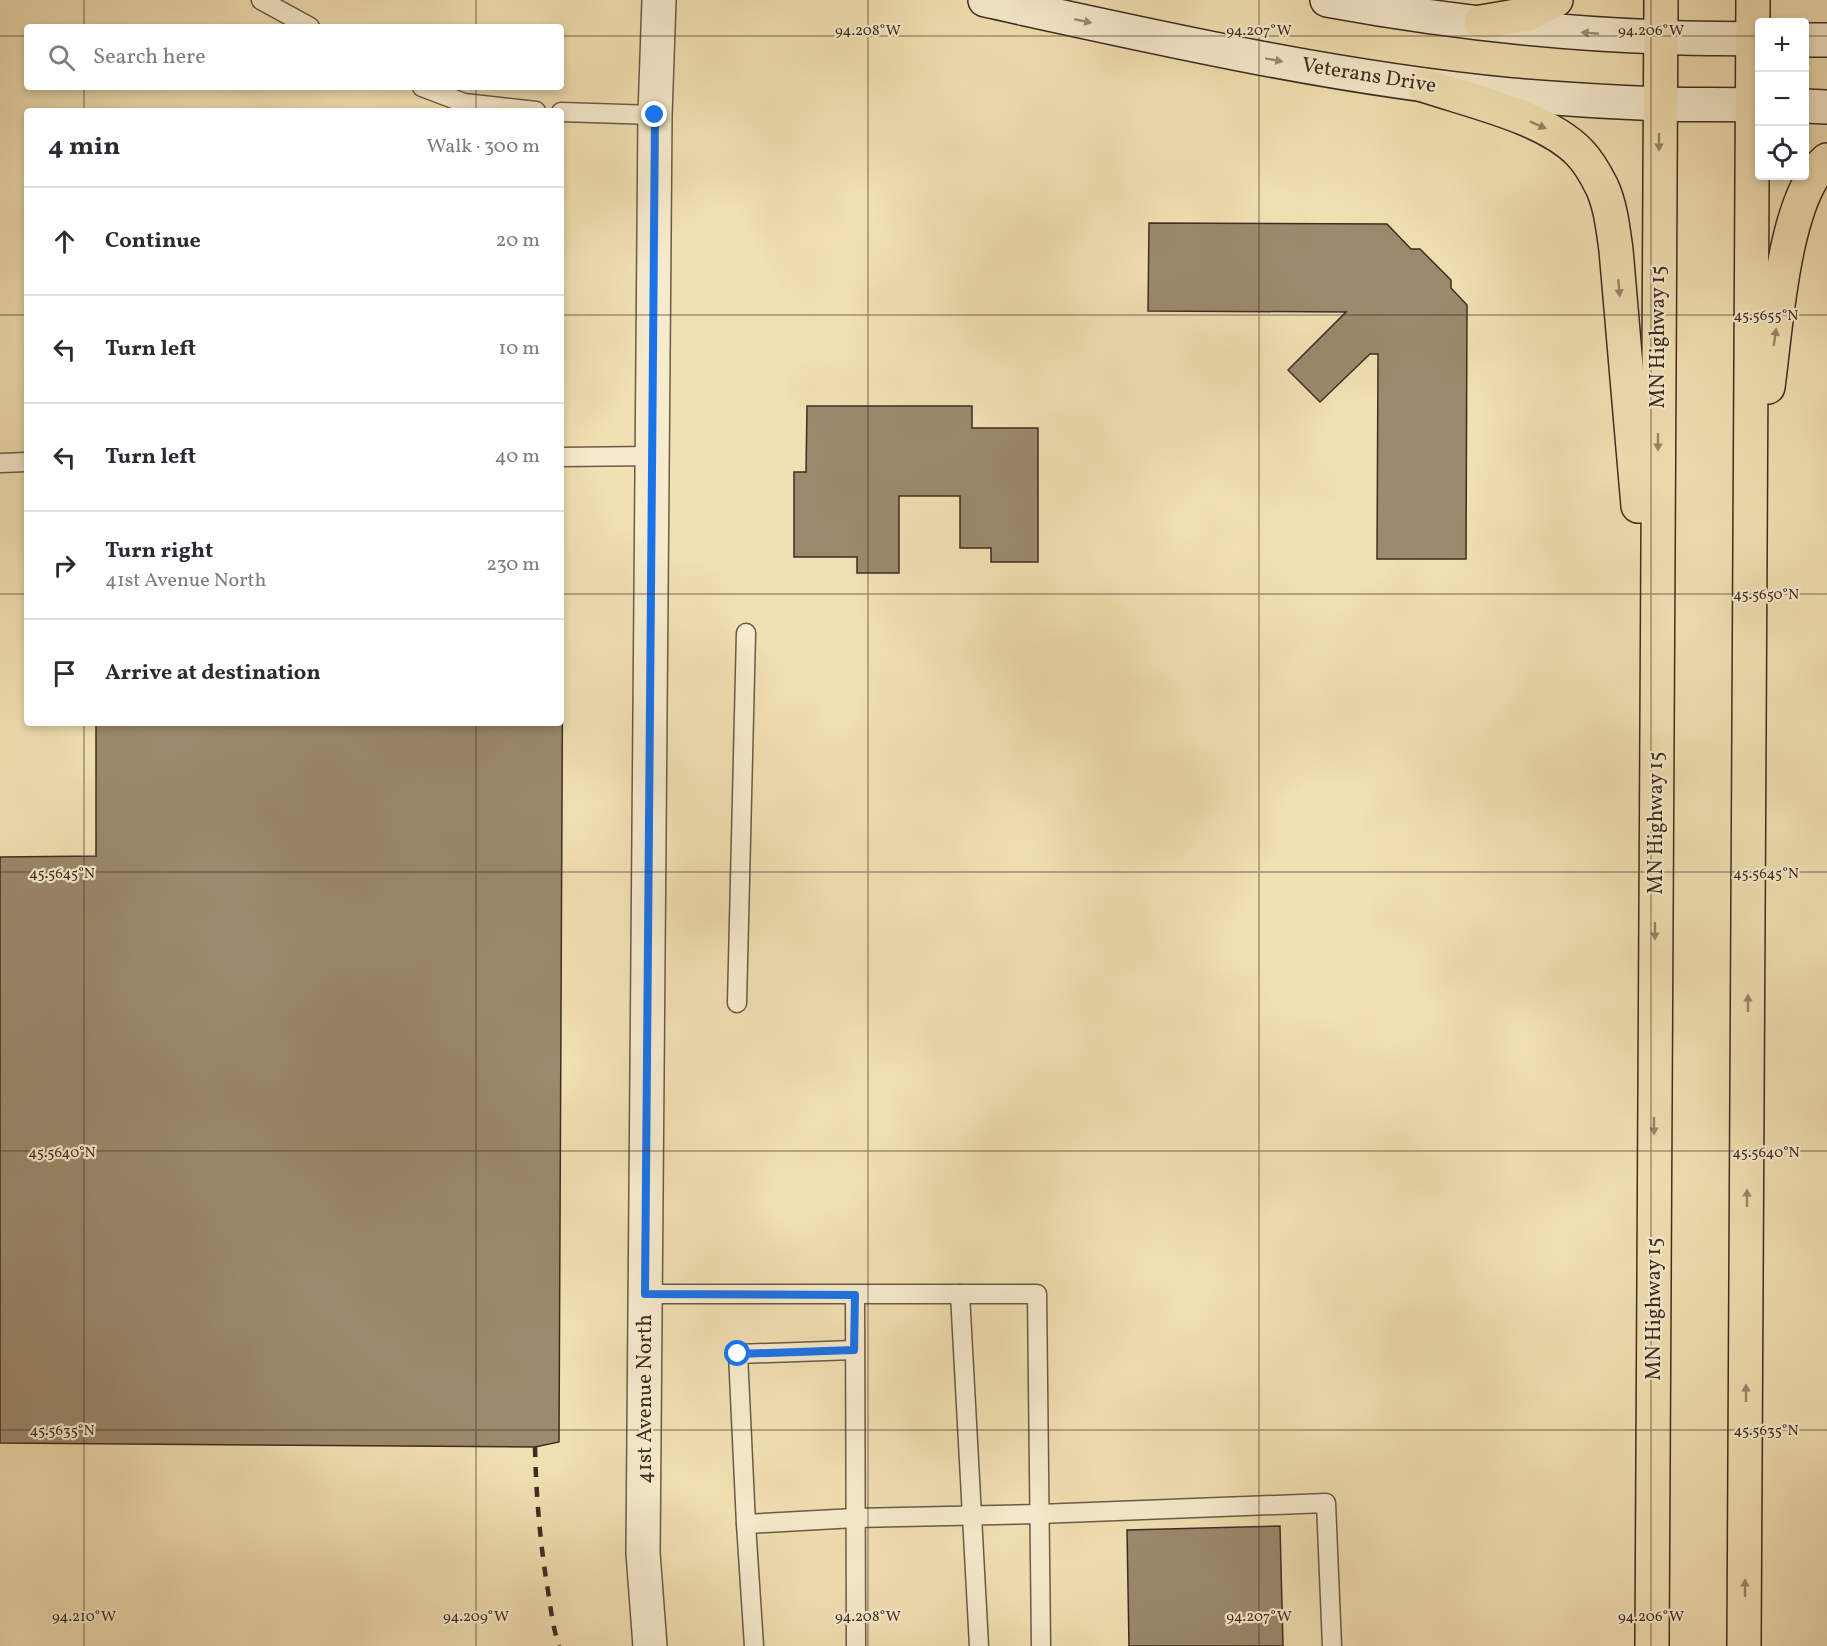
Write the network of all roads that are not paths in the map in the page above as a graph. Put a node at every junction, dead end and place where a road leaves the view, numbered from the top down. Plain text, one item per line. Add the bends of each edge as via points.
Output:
1 (261, 0) edge
2 (659, 0) edge
3 (985, 0) edge
4 (1327, 0) edge
5 (1556, 0) edge
6 (1661, 0) edge
7 (1754, 0) edge
8 (1755, 20) edge
9 (1481, 22) junction
10 (305, 24) edge
11 (1660, 37) junction
12 (1755, 39) edge
13 (1809, 40) edge
14 (1827, 40) edge
15 (1423, 85) junction
16 (430, 90) edge
17 (1659, 104) junction
18 (1755, 104) edge
19 (1809, 106) edge
20 (1827, 106) edge
21 (509, 108) edge
22 (564, 112) edge
23 (655, 115) junction
24 (1756, 126) edge
25 (1827, 160) edge
26 (652, 456) junction
27 (564, 457) edge
28 (24, 462) edge
29 (0, 463) edge
30 (1750, 519) junction
31 (746, 633) dead end
32 (1656, 713) junction
33 (737, 1003) dead end
34 (645, 1294) junction
35 (960, 1294) junction
36 (855, 1295) junction
37 (854, 1350) junction
38 (1039, 1514) junction
39 (971, 1516) junction
40 (855, 1518) junction
41 (746, 1524) junction
42 (650, 1646) edge
43 (754, 1646) edge
44 (856, 1646) edge
45 (979, 1646) edge
46 (1041, 1646) edge
47 (1332, 1646) edge
48 (1652, 1646) edge
49 (1744, 1646) edge

1 - 10 lane
2 - 23 street, 41st Avenue North
3 -> 15 street, Veterans Drive via 1206,48
4 - 9 street
5 - 9 highway via 1528,14
6 - 11 highway, MN Highway 15
7 - 8 highway
11 -> 9 street
11 - 12 street
11 - 17 highway, MN Highway 15
13 - 14 street
15 - 17 street, Veterans Drive
15 -> 32 highway via 1520,117 1564,139 1592,168 1602,189 1616,250
16 - 21 lane via 465,103
17 - 18 street, Veterans Drive
17 -> 32 highway, MN Highway 15
19 - 20 street
22 - 23 lane
23 - 26 street, 41st Avenue North
24 - 30 highway
30 -> 25 highway via 1787,249 1807,186
26 - 27 lane
26 - 34 street, 41st Avenue North
28 - 29 lane
49 -> 30 highway
31 - 33 lane
32 -> 48 highway, MN Highway 15
34 - 36 lane
34 - 42 street, 41st Avenue North via 643,1553
35 - 36 lane
35 - 38 lane via 1037,1294
35 - 39 lane
36 - 37 lane
37 - 40 lane
37 - 41 lane via 738,1354
38 - 39 lane
38 - 46 lane
38 - 47 lane via 1326,1503
39 - 40 lane
39 - 45 lane
40 - 41 lane
40 - 44 lane
41 - 43 lane

